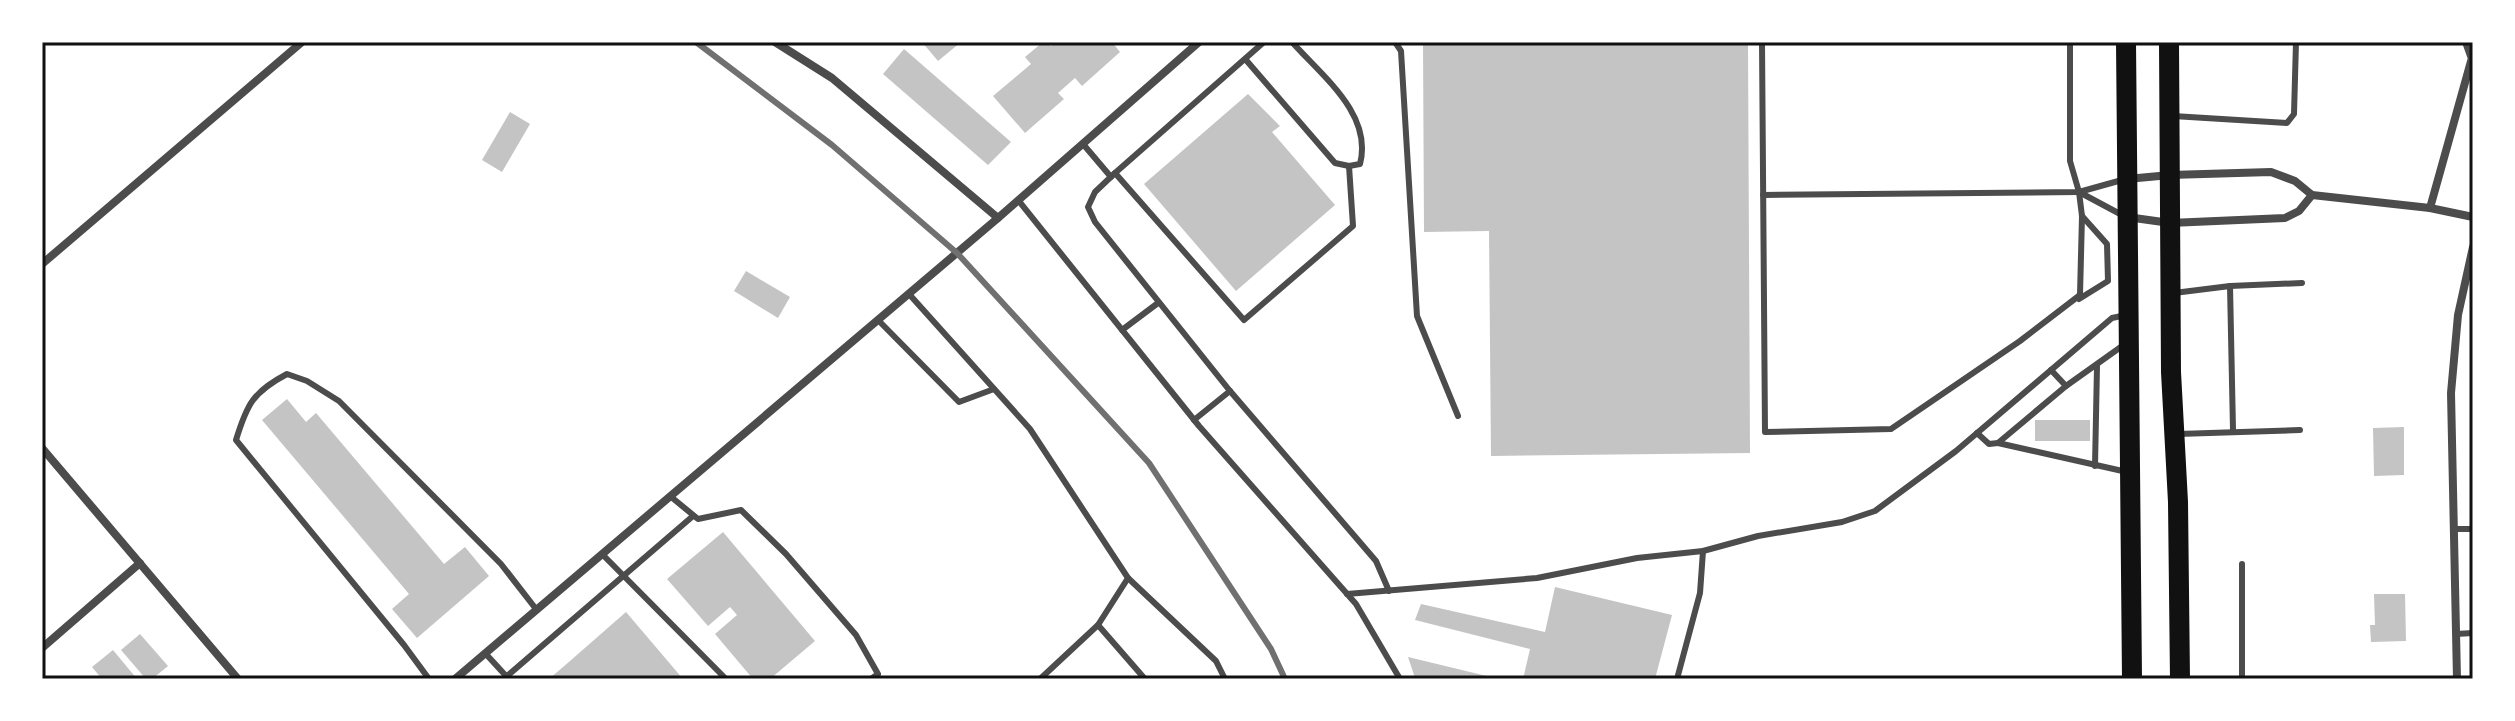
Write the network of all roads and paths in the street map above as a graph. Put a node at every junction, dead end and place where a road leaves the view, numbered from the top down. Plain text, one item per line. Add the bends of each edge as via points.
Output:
1 (302, 42) edge
2 (775, 42) edge
3 (1199, 42) edge
4 (1264, 42) edge
5 (1292, 42) edge
6 (1395, 42) edge
7 (1762, 42) edge
8 (2070, 42) edge
9 (2126, 42) edge
10 (2169, 42) edge
11 (2296, 42) edge
12 (2466, 42) edge
13 (2472, 55) edge
14 (1246, 60) junction
15 (2170, 116) junction
16 (1083, 144) junction
17 (1349, 166) junction
18 (1113, 175) junction
19 (2170, 175) junction
20 (2127, 179) junction
21 (2079, 192) junction
22 (1763, 195) junction
23 (2312, 195) junction
24 (1018, 200) junction
25 (2430, 208) junction
26 (2082, 216) junction
27 (2127, 217) junction
28 (2473, 217) edge
29 (998, 218) junction
30 (2170, 223) junction
31 (2473, 247) edge
32 (42, 264) edge
33 (2302, 283) dead end
34 (2230, 286) junction
35 (909, 294) junction
36 (2170, 294) junction
37 (1158, 303) junction
38 (2128, 315) junction
39 (878, 320) junction
40 (2043, 323) junction
41 (1122, 330) junction
42 (2128, 348) junction
43 (2097, 365) junction
44 (2051, 370) junction
45 (2066, 386) junction
46 (994, 389) junction
47 (1230, 391) junction
48 (1458, 416) dead end
49 (1194, 420) junction
50 (2233, 430) junction
51 (2300, 430) dead end
52 (1977, 433) junction
53 (2174, 434) junction
54 (1998, 443) junction
55 (42, 448) edge
56 (2095, 466) junction
57 (2130, 473) junction
58 (670, 496) junction
59 (693, 516) junction
60 (2454, 529) junction
61 (2473, 529) edge
62 (1703, 551) junction
63 (602, 554) junction
64 (140, 563) junction
65 (2242, 564) dead end
66 (624, 575) junction
67 (1128, 578) junction
68 (1389, 591) junction
69 (1347, 594) junction
70 (536, 609) junction
71 (1098, 625) junction
72 (2473, 633) edge
73 (2456, 634) junction
74 (42, 648) edge
75 (485, 653) junction
76 (460, 677) edge
77 (507, 678) edge
78 (238, 679) edge
79 (429, 679) edge
80 (726, 679) edge
81 (871, 679) edge
82 (1040, 679) edge
83 (1145, 679) edge
84 (1225, 679) edge
85 (1400, 679) edge
86 (1677, 679) edge
87 (2132, 679) edge
88 (2180, 679) edge
89 (2242, 679) edge
90 (2457, 679) edge

1 - 32 street
2 - 29 street via 832,78
3 - 16 street
4 - 14 lane
5 - 17 lane via 1353,111 1363,150 1360,164
6 - 48 lane via 1401,51 1417,316
7 - 22 lane
8 - 21 lane via 2070,161
9 - 20 main road
10 - 15 main road
11 - 15 lane via 2294,114 2287,123
12 - 13 street
13 - 25 street
14 - 17 lane via 1335,163
14 - 18 lane
15 - 19 main road
16 - 18 lane
16 - 24 street
17 - 18 lane via 1353,226 1244,320
18 - 37 lane via 1088,207
19 - 20 street
19 - 23 street via 2271,172
19 - 30 main road
20 - 21 lane
20 - 27 main road
21 - 22 lane
21 - 26 lane
21 - 27 lane
22 - 40 lane via 1765,432 1891,429
23 - 25 street
23 - 30 street via 2285,218
24 - 29 street
24 - 41 lane
25 - 28 street
26 - 40 lane via 2080,295
26 - 40 lane via 2107,244 2108,281
27 - 30 street
27 - 38 main road
29 - 35 street
30 - 36 main road
31 - 60 street via 2458,315 2451,393
33 - 34 lane
34 - 36 lane
34 - 50 lane
35 - 39 street
35 - 46 lane
36 - 53 main road
37 - 41 lane
37 - 47 lane
38 - 42 main road
38 - 44 lane via 2112,318
39 - 46 lane via 959,402
39 - 58 street
41 - 49 lane
42 - 43 lane
42 - 57 main road
43 - 45 lane
43 - 56 lane
44 - 45 lane
44 - 52 lane
45 - 54 lane
46 - 67 lane via 1030,429
47 - 49 lane
47 - 68 lane via 1376,561
49 - 69 lane
50 - 51 lane
50 - 53 lane
52 - 54 lane via 1989,444
52 - 62 lane via 1875,511
53 - 88 main road
54 - 56 lane
55 - 64 street
56 - 57 lane
57 - 87 main road
58 - 59 lane
58 - 63 street
59 - 66 lane
59 - 81 lane via 741,510 856,635 878,674
60 - 61 lane
60 - 73 street
62 - 68 lane via 1537,578
62 - 86 lane via 1700,593
63 - 66 lane
63 - 70 street
64 - 74 street
64 - 78 street
65 - 89 lane
66 - 77 lane
66 - 80 lane
67 - 71 lane
67 - 84 lane via 1216,661
68 - 69 lane
69 - 85 lane
70 - 75 street
70 - 79 lane via 501,564 339,401 287,374 266,385 246,408 236,440
71 - 82 lane
71 - 83 lane
72 - 73 lane
73 - 90 street
75 - 76 street
75 - 77 lane

